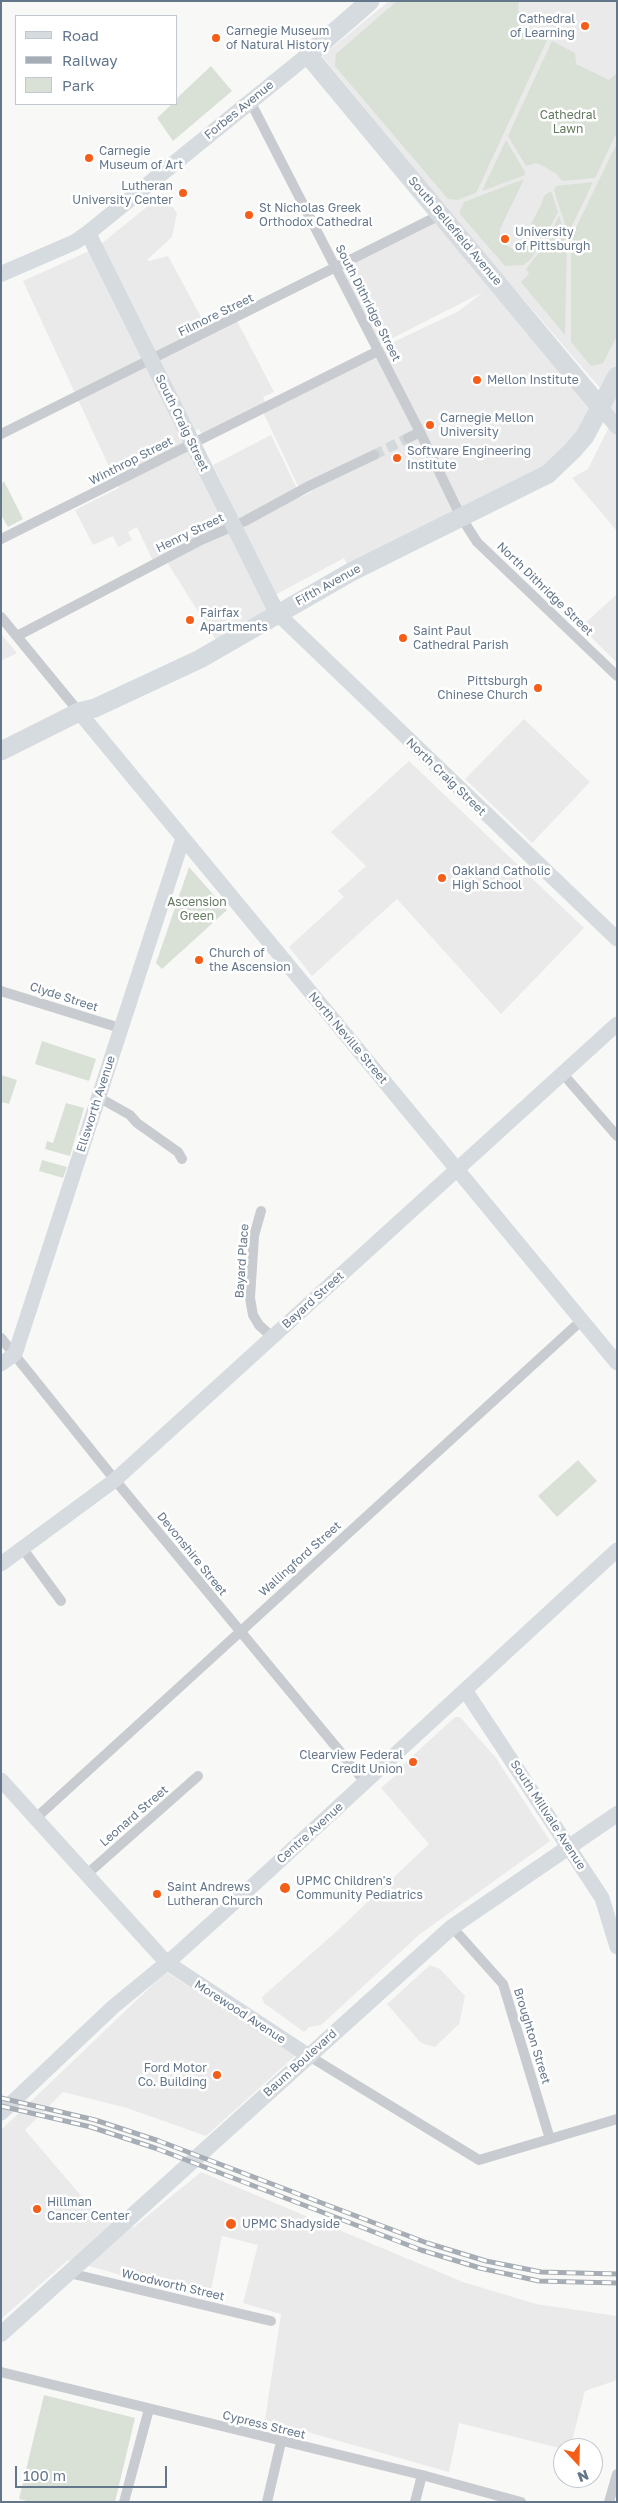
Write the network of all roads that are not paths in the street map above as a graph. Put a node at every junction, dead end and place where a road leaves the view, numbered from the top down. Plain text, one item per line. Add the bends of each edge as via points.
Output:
1 (370, 1) edge
2 (308, 55) junction
3 (250, 101) junction
4 (440, 215) junction
5 (88, 233) junction
6 (336, 268) junction
7 (1, 274) edge
8 (378, 350) junction
9 (151, 361) junction
10 (617, 376) edge
11 (601, 408) junction
12 (617, 426) edge
13 (420, 432) junction
14 (1, 434) edge
15 (408, 438) tunnel mouth
16 (192, 444) junction
17 (374, 455) tunnel mouth
18 (461, 517) junction
19 (233, 526) junction
20 (1, 539) edge
21 (276, 613) junction
22 (1, 617) edge
23 (17, 636) junction
24 (617, 676) edge
25 (79, 712) junction
26 (1, 751) edge
27 (183, 838) junction
28 (617, 939) edge
29 (1, 990) edge
30 (617, 1024) edge
31 (120, 1028) junction
32 (563, 1074) junction
33 (98, 1097) junction
34 (617, 1136) edge
35 (182, 1159) dead end
36 (457, 1170) junction
37 (261, 1211) dead end
38 (582, 1320) junction
39 (272, 1336) junction
40 (1, 1338) edge
41 (15, 1354) junction
42 (617, 1363) edge
43 (1, 1364) edge
44 (115, 1480) junction
45 (23, 1549) junction
46 (617, 1550) edge
47 (1, 1564) edge
48 (61, 1601) dead end
49 (239, 1632) junction
50 (465, 1690) junction
51 (198, 1776) dead end
52 (1, 1780) edge
53 (366, 1783) junction
54 (617, 1814) edge
55 (36, 1818) junction
56 (569, 1846) junction
57 (86, 1875) junction
58 (452, 1927) junction
59 (617, 1947) edge
60 (166, 1962) junction
61 (309, 2056) junction
62 (1, 2112) edge
63 (617, 2119) edge
64 (550, 2139) junction
65 (69, 2273) junction
66 (271, 2321) dead end
67 (1, 2334) edge
68 (1, 2372) edge
69 (149, 2409) junction
70 (281, 2442) junction
71 (617, 2474) edge
72 (422, 2475) junction
73 (124, 2502) edge
74 (267, 2502) edge
75 (415, 2502) edge
76 (521, 2502) edge
77 (609, 2502) edge

1 - 2 highway, Forbes Avenue
2 - 3 main road, Forbes Avenue
2 - 4 highway, South Bellefield Avenue
3 - 5 main road, Forbes Avenue
3 - 6 street, South Dithridge Street
4 - 6 street, Filmore Street
4 - 11 highway, South Bellefield Avenue
5 - 7 main road, Forbes Avenue via 75,242
5 - 9 main road, South Craig Street
6 - 8 street, South Dithridge Street
6 - 9 street, Filmore Street
8 - 13 street, South Dithridge Street
8 - 16 street, Winthrop Street
9 - 14 street, Filmore Street
9 - 16 main road, South Craig Street
10 - 11 highway, Fifth Avenue
11 - 12 street
11 - 18 highway, Fifth Avenue via 573,450 548,474
13 - 15 street
13 - 18 street, South Dithridge Street
16 - 19 main road, South Craig Street
16 - 20 street, Winthrop Street
17 - 19 street, Henry Street
18 - 21 highway, Fifth Avenue
18 - 24 street, North Dithridge Street via 478,542
19 - 21 main road, South Craig Street
19 - 23 street, Henry Street
21 - 25 highway, Fifth Avenue via 200,659 95,708
21 - 28 street, North Craig Street
22 - 23 street
23 - 25 street
25 - 26 highway, Fifth Avenue
25 - 27 street, North Neville Street
27 - 31 street, Ellsworth Avenue
27 - 36 street, North Neville Street
29 - 31 street, Clyde Street
30 - 32 street, Bayard Street
31 - 33 street, Ellsworth Avenue
32 - 34 street
32 - 36 street, Bayard Street
33 - 35 street via 130,1116 178,1152
33 - 41 street, Ellsworth Avenue
36 - 38 street, North Neville Street
36 - 39 street, Bayard Street
37 - 39 street, Bayard Place via 254,1236 250,1298 256,1320
38 - 42 street, North Neville Street
38 - 49 street, Wallingford Street
39 - 44 street, Bayard Street
40 - 41 street, Devonshire Street
41 - 43 street
41 - 44 street, Devonshire Street
44 - 45 street, Bayard Street
44 - 49 street, Devonshire Street
45 - 47 street, Bayard Street
45 - 48 street
46 - 50 street, Centre Avenue
49 - 53 street, Devonshire Street
49 - 55 street, Wallingford Street
50 - 53 street, Centre Avenue
50 - 56 street, South Millvale Avenue
51 - 57 street, Leonard Street
52 - 55 street, Morewood Avenue
53 - 60 street, Centre Avenue
54 - 56 main road, Baum Boulevard
55 - 57 street, Morewood Avenue
56 - 58 main road, Baum Boulevard
56 - 59 street, South Millvale Avenue via 602,1898
57 - 60 street, Morewood Avenue
58 - 61 main road, Baum Boulevard
58 - 64 street, Broughton Street via 503,1984
60 - 61 street, Morewood Avenue
60 - 62 street, Centre Avenue
61 - 64 street, Morewood Avenue via 479,2160
61 - 65 main road, Baum Boulevard
63 - 64 street, Morewood Avenue
65 - 66 street, Woodworth Street
65 - 67 main road, Baum Boulevard
68 - 69 street, Cypress Street
69 - 70 street, Cypress Street
69 - 73 street
70 - 72 street, Cypress Street
70 - 74 street
71 - 77 street
72 - 75 street
72 - 76 street, Cypress Street

